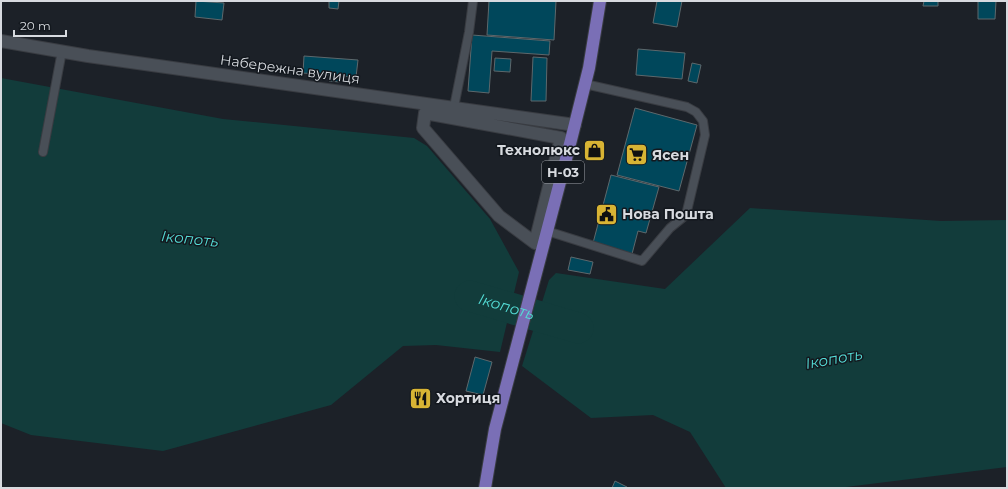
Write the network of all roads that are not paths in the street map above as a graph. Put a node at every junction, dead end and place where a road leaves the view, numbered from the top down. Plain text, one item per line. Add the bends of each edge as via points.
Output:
1 (473, 1) edge
2 (600, 1) edge
3 (1, 41) edge
4 (62, 51) junction
5 (584, 84) junction
6 (454, 108) junction
7 (425, 113) joint
8 (575, 125) junction
9 (44, 152) dead end
10 (547, 231) junction
11 (485, 488) edge

1 - 6 lane
2 - 5 main road, Н-03
3 - 4 street, Набережна вулиця
4 - 6 street, Набережна вулиця
4 - 9 lane
5 - 8 main road, Н-03
5 - 10 lane via 687,107 696,112 703,121 705,135 686,215 670,228 642,261
6 - 8 street, Набережна вулиця
7 - 7 street via 423,128 499,216 535,243 561,138
8 - 10 main road, Н-03
10 - 11 main road, Н-03 via 495,429

